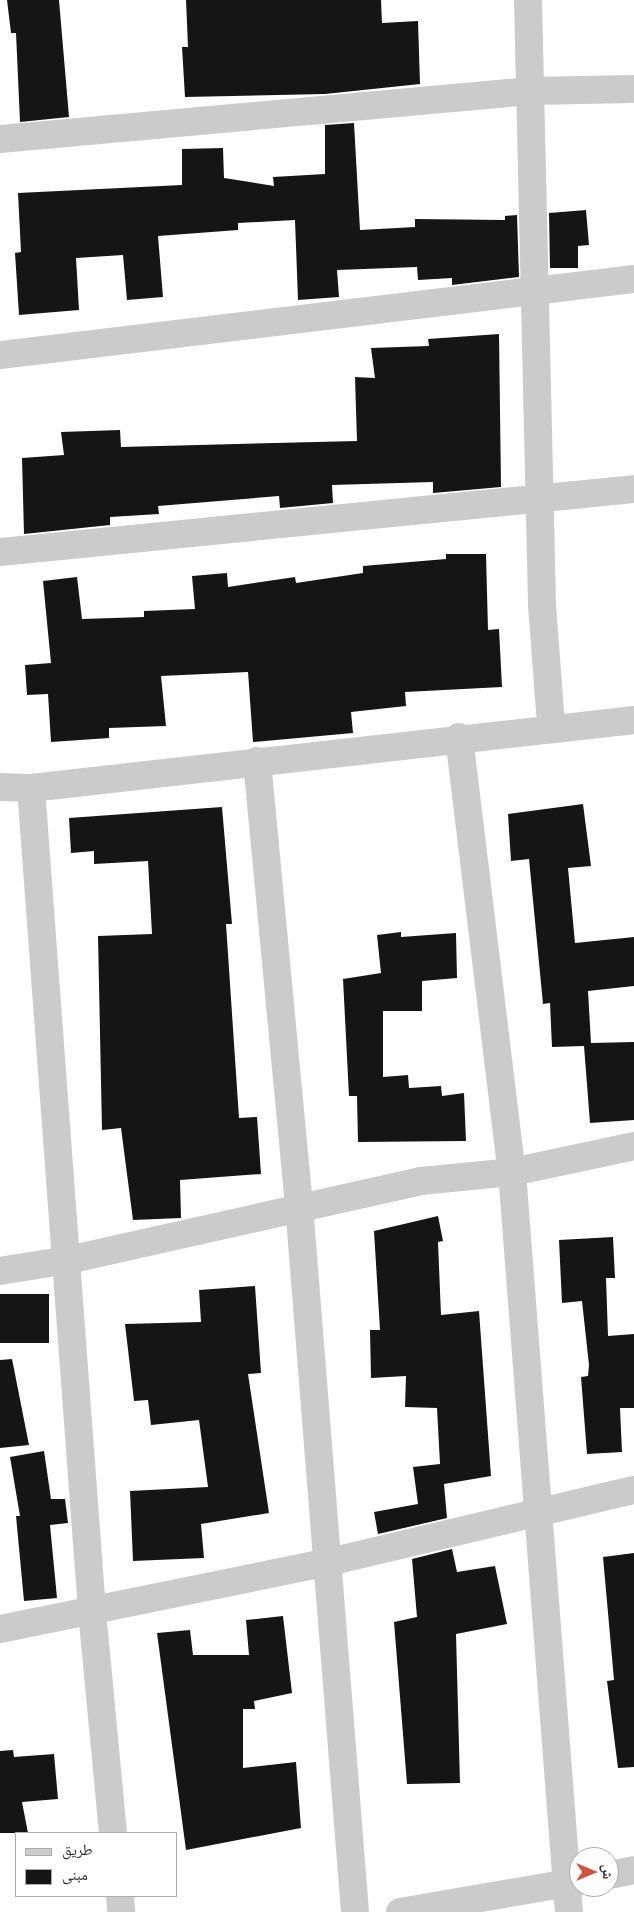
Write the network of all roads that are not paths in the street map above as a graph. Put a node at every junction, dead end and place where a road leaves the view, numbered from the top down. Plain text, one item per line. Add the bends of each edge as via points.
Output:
1 (528, 0) edge
2 (634, 89) edge
3 (530, 91) junction
4 (0, 139) edge
5 (634, 279) edge
6 (536, 290) junction
7 (0, 355) edge
8 (634, 489) edge
9 (542, 496) junction
10 (0, 552) edge
11 (634, 720) edge
12 (551, 726) junction
13 (459, 737) junction
14 (257, 761) junction
15 (0, 787) edge
16 (31, 788) junction
17 (634, 1146) edge
18 (512, 1172) junction
19 (299, 1205) junction
20 (68, 1260) junction
21 (0, 1271) edge
22 (634, 1490) edge
23 (541, 1510) junction
24 (329, 1562) junction
25 (92, 1611) junction
26 (0, 1628) edge
27 (114, 1832) edge
28 (570, 1847) edge
29 (634, 1870) edge
30 (619, 1873) edge
31 (569, 1883) edge
32 (120, 1897) edge
33 (571, 1897) edge
34 (121, 1912) edge
35 (355, 1912) edge
36 (400, 1912) edge
37 (569, 1912) edge

1 - 3 street
2 - 3 street
3 - 4 street
3 - 6 street
5 - 6 street
6 - 7 street
6 - 9 street
8 - 9 street
9 - 10 street
9 - 12 street via 542,605
11 - 12 street
12 - 13 street
13 - 14 street
13 - 18 street
14 - 16 street
14 - 19 street
15 - 16 street
16 - 20 street
17 - 18 street
18 - 19 street via 421,1181
18 - 23 street
19 - 20 street
19 - 24 street
20 - 21 street
20 - 25 street
22 - 23 street
23 - 24 street
23 - 28 street
24 - 25 street
24 - 35 street
25 - 26 street
25 - 27 street
29 - 30 street
31 - 36 street
32 - 34 street
33 - 37 street

